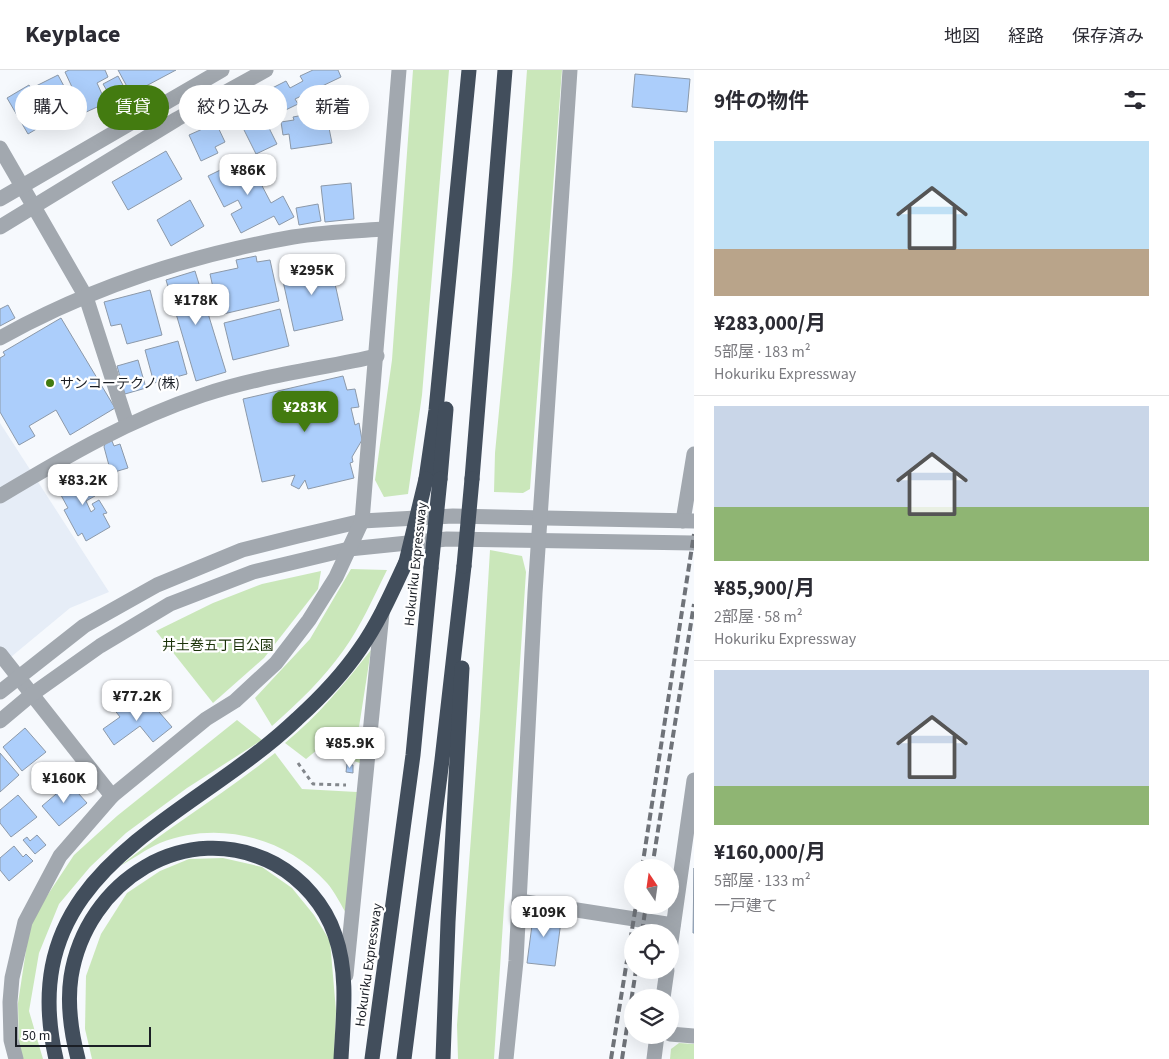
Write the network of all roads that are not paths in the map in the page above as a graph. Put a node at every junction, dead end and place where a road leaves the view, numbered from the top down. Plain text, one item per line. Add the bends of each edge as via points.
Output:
1 (222, 70) edge
2 (266, 70) edge
3 (399, 70) edge
4 (469, 70) edge
5 (474, 70) edge
6 (505, 70) edge
7 (570, 70) edge
8 (0, 148) edge
9 (23, 185) junction
10 (0, 199) edge
11 (35, 206) junction
12 (0, 226) edge
13 (384, 229) junction
14 (86, 297) junction
15 (0, 338) edge
16 (377, 356) junction
17 (127, 424) junction
18 (694, 454) edge
19 (433, 479) junction
20 (0, 496) edge
21 (541, 517) junction
22 (362, 521) junction
23 (689, 521) edge
24 (539, 542) junction
25 (694, 543) edge
26 (349, 549) junction
27 (467, 566) junction
28 (382, 613) junction
29 (0, 654) edge
30 (18, 677) junction
31 (0, 692) edge
32 (31, 695) junction
33 (0, 721) edge
34 (694, 780) edge
35 (112, 796) junction
36 (689, 850) edge
37 (518, 901) junction
38 (662, 924) edge
39 (674, 924) edge
40 (344, 994) junction
41 (679, 1035) edge
42 (694, 1036) edge
43 (656, 1044) edge
44 (443, 1057) edge
45 (16, 1059) edge
46 (56, 1059) edge
47 (78, 1059) edge
48 (341, 1059) edge
49 (372, 1059) edge
50 (404, 1059) edge
51 (506, 1059) edge
52 (654, 1059) edge

1 - 9 street
2 - 11 street via 177,119
3 - 13 street
4 - 19 highway via 436,410
5 - 19 highway, Hokuriku Expressway
6 - 27 highway, bridge
7 - 21 street
8 - 9 street
9 - 10 street
9 - 11 street
11 - 12 street
11 - 14 street
13 - 14 street via 295,237 188,259
13 - 16 street
14 - 15 street
14 - 17 street
16 - 17 street via 204,394
16 - 22 street
17 - 20 street
18 - 23 street
19 - 28 highway, bridge via 406,562
19 - 49 highway, Hokuriku Expressway, bridge via 431,568 413,754
21 - 22 street via 453,516
21 - 23 street
21 - 24 street
22 - 26 street
22 - 30 street via 242,550 157,584 84,626
24 - 25 street
24 - 26 street via 447,538
24 - 37 street
26 - 32 street via 253,572 170,604 100,646
26 - 35 street via 309,620 276,663 235,701 206,720
27 - 44 highway
27 - 50 highway
28 - 40 street
28 - 46 highway via 359,650 298,719 259,753 142,836 91,885 72,912 62,934 51,973 49,1006
29 - 30 street
30 - 31 street
30 - 32 street
32 - 33 street
32 - 35 street
34 - 36 street
35 - 45 street via 60,856 25,922 10,1002 11,1040
36 - 39 street
37 - 38 street
37 - 51 street
40 - 47 highway via 342,962 335,935 324,910 307,888 286,870 262,857 236,850 184,850 141,868 121,883 103,903 90,925 78,949 71,976 71,1031
40 - 48 highway
41 - 42 street
43 - 52 street

